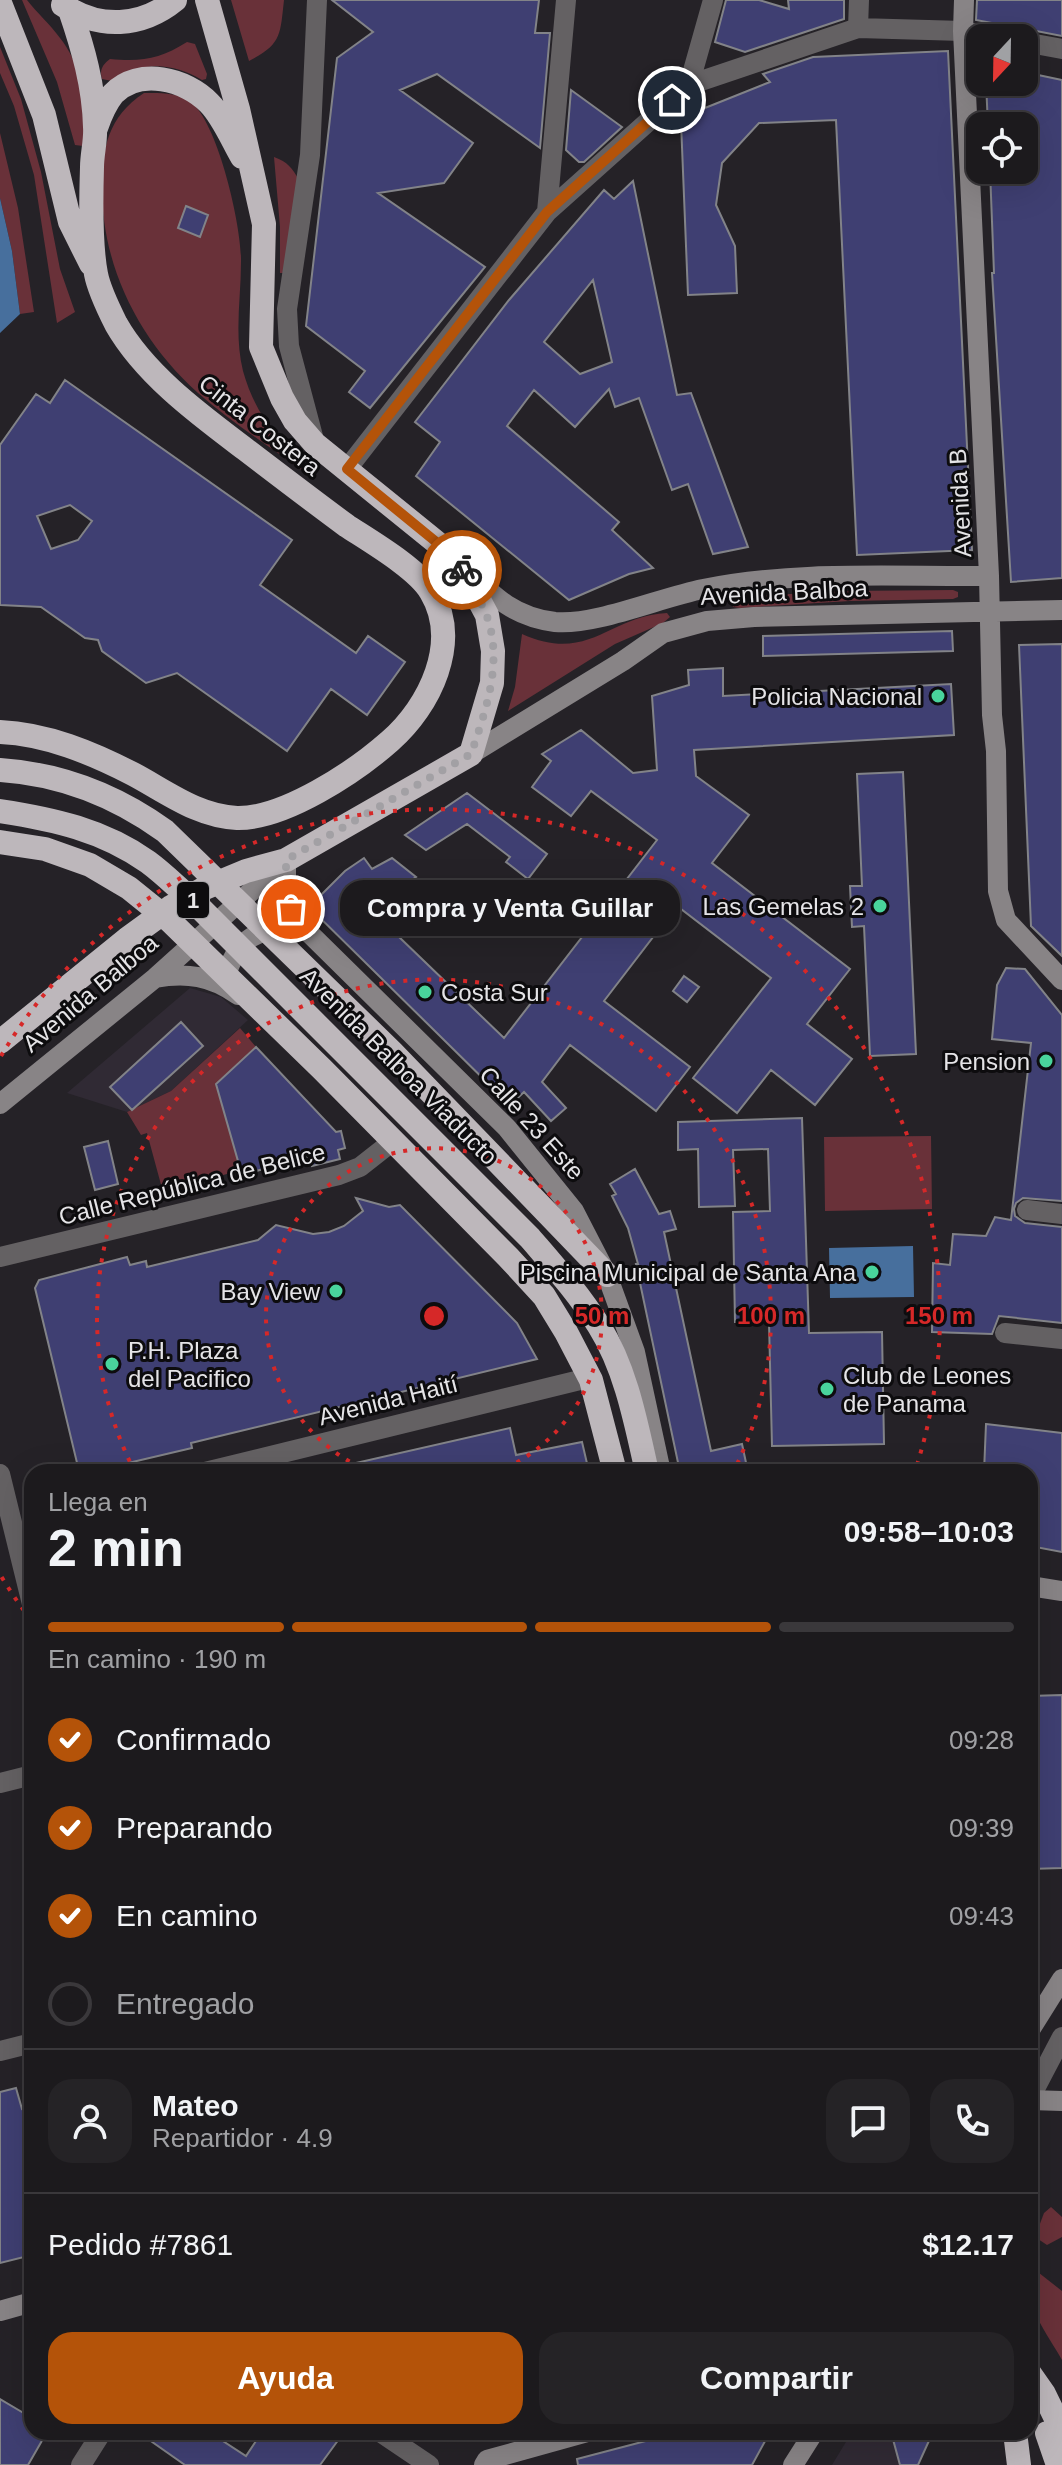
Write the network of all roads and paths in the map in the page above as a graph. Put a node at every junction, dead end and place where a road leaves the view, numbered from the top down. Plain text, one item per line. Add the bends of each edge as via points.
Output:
1 (175, 0) edge
2 (207, 0) edge
3 (317, 0) edge
4 (566, 0) edge
5 (713, 0) edge
6 (859, 0) edge
7 (964, 0) edge
8 (0, 3) edge
9 (64, 5) edge
10 (858, 28) junction
11 (963, 31) junction
12 (966, 32) edge
13 (1038, 45) edge
14 (1062, 49) edge
15 (689, 85) junction
16 (95, 129) junction
17 (255, 179) junction
18 (547, 212) junction
19 (96, 276) junction
20 (315, 444) junction
21 (347, 469) junction
22 (457, 559) junction
23 (989, 576) junction
24 (651, 603) junction
25 (1062, 610) edge
26 (990, 611) junction
27 (663, 633) junction
28 (0, 732) edge
29 (471, 754) junction
30 (0, 770) edge
31 (0, 811) edge
32 (0, 842) edge
33 (286, 860) junction
34 (306, 930) junction
35 (1054, 964) edge
36 (155, 978) junction
37 (1062, 980) edge
38 (223, 986) junction
39 (0, 1042) edge
40 (0, 1104) edge
41 (388, 1145) junction
42 (1027, 1210) dead end
43 (1062, 1214) edge
44 (0, 1257) edge
45 (607, 1275) junction
46 (1005, 1333) dead end
47 (1062, 1339) edge
48 (584, 1379) junction
49 (238, 1464) edge
50 (604, 1464) edge
51 (613, 1464) edge
52 (645, 1464) edge
53 (659, 1464) edge
54 (0, 1474) edge
55 (5, 1518) edge
56 (24, 1579) edge
57 (1038, 1587) edge
58 (1062, 1591) edge
59 (24, 1777) edge
60 (0, 1783) edge
61 (1062, 1979) edge
62 (1038, 2017) edge
63 (1062, 2037) edge
64 (24, 2045) edge
65 (0, 2051) edge
66 (1038, 2084) edge
67 (1038, 2100) edge
68 (1062, 2101) edge
69 (24, 2304) edge
70 (0, 2311) edge
71 (1038, 2385) edge
72 (1038, 2402) edge
73 (1055, 2432) edge
74 (97, 2440) edge
75 (392, 2440) edge
76 (559, 2440) edge
77 (798, 2440) edge
78 (808, 2440) edge
79 (1011, 2440) edge
80 (1016, 2440) edge
81 (480, 2463) edge
82 (81, 2465) edge
83 (429, 2465) edge
84 (790, 2465) edge
85 (1019, 2465) edge
86 (1049, 2465) edge
87 (1058, 2465) edge

1 - 9 highway via 128,22 98,21
2 - 17 highway, Cinta Costera
3 - 20 street via 310,155 287,309 289,346
4 - 18 street
5 - 15 street
6 - 10 street
7 - 11 street, Avenida B
8 - 19 highway via 44,115 70,222
9 - 16 highway, Cinta Costera via 89,70
10 - 11 street
10 - 15 street
11 - 12 street
11 - 23 street, Avenida B
13 - 14 street
15 - 18 street
16 - 17 highway via 115,92 136,82 158,78 188,85 210,104
16 - 19 highway, Cinta Costera
17 - 20 highway, Cinta Costera via 264,224 261,347 288,410
18 - 21 street
19 - 28 highway, Cinta Costera via 117,325 178,397 430,590 441,616 438,670 429,692 392,739 368,759 272,814 237,818 203,812 95,756
20 - 21 highway, Cinta Costera
21 - 22 highway, Cinta Costera
22 - 24 street, Avenida Balboa via 496,598 525,616 558,622
22 - 29 highway, Cinta Costera via 487,615 493,651 492,683
23 - 24 street, Avenida Balboa via 771,581 704,588
23 - 26 street, Avenida B
24 - 27 street via 679,604 680,624
25 - 26 street, Avenida Balboa
26 - 27 street, Avenida Balboa via 754,617 707,621
26 - 35 street, Avenida B via 998,891 1006,920
27 - 29 street, Avenida Balboa
29 - 33 highway, Avenida Balboa
30 - 45 highway via 41,774 103,793 165,831 392,1052
31 - 52 highway, Avenida Balboa Viaducto / 1 via 50,818 103,835 148,862 214,921 530,1238 600,1328 626,1391
32 - 51 highway, 1 via 45,849 90,865 170,921 508,1257 544,1296 585,1368
33 - 34 street, Calle 23 Este via 286,898
33 - 36 street, Avenida Balboa
33 - 39 highway, Avenida Balboa via 246,871 171,907
34 - 38 street via 277,927 247,941 231,961
34 - 45 street, Calle 23 Este via 507,1128 574,1211
35 - 37 street, Avenida B
36 - 38 street via 194,975
36 - 40 street, Avenida Balboa
38 - 41 street via 243,999
41 - 44 street, Calle República de Belice via 360,1167 339,1175
41 - 48 street via 533,1294
42 - 43 street
45 - 53 street, Calle 23 Este via 635,1352
46 - 47 street
48 - 49 street, Avenida Haití
48 - 50 street
54 - 55 street
55 - 56 street
57 - 58 street
59 - 60 street
61 - 62 street
63 - 66 street
64 - 65 street
67 - 68 street
69 - 70 street
71 - 73 highway
72 - 73 street
73 - 86 street
73 - 87 highway
74 - 82 street
75 - 83 street
76 - 81 street
77 - 84 street
78 - 84 street
79 - 85 street
80 - 85 highway

